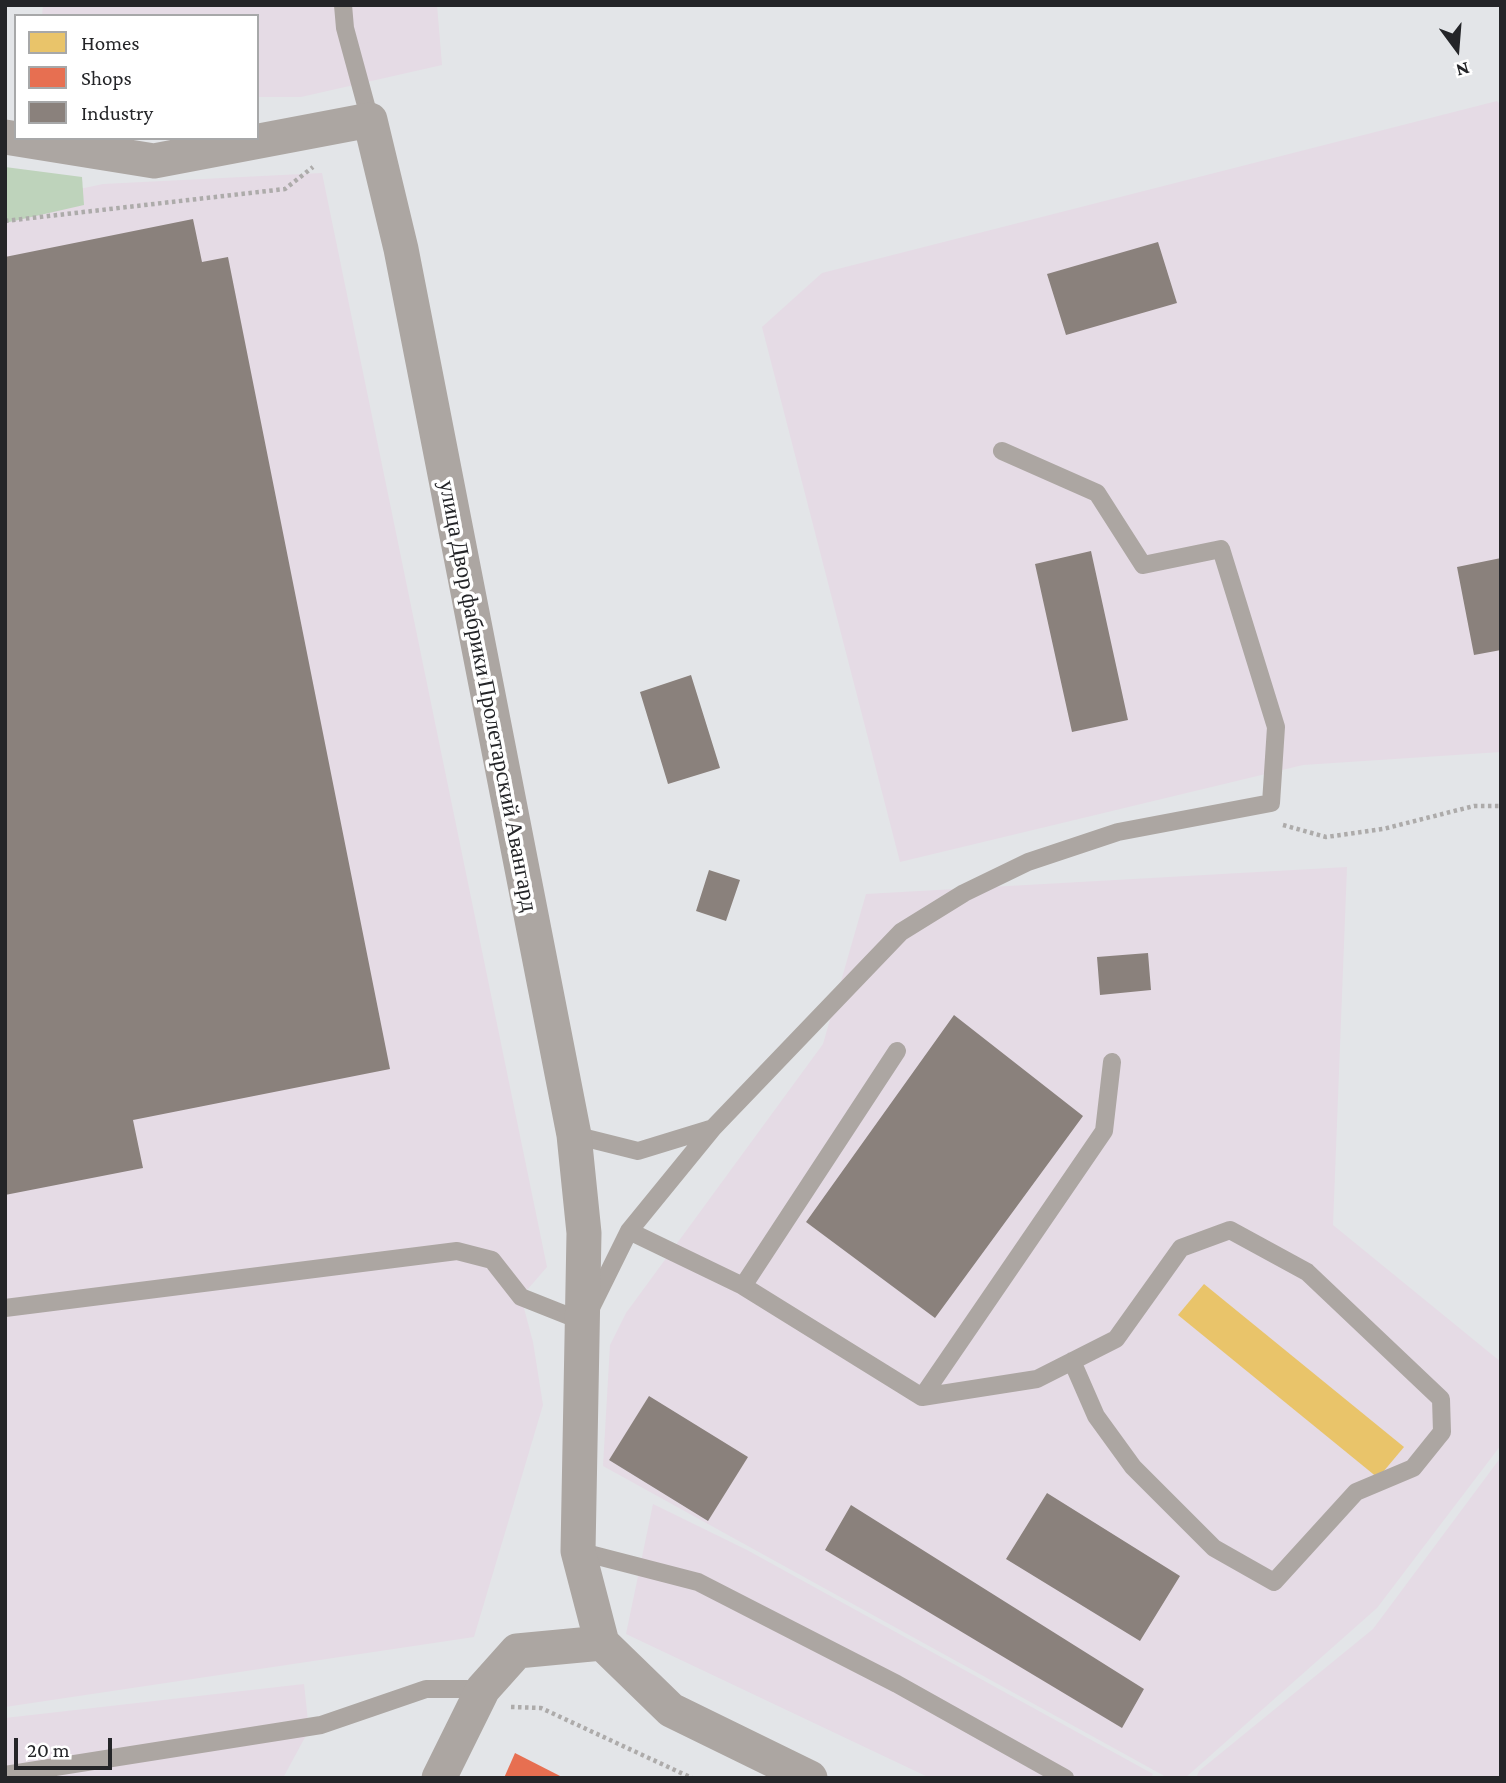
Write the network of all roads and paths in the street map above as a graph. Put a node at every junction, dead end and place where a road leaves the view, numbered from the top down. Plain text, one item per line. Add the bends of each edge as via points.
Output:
1 (342, 5) edge
2 (370, 120) junction
3 (24, 140) edge
4 (317, 163) dead end
5 (5, 221) edge
6 (1002, 451) dead end
7 (1271, 803) junction
8 (1501, 806) edge
9 (897, 1051) dead end
10 (1112, 1062) dead end
11 (713, 1128) junction
12 (573, 1135) junction
13 (629, 1231) junction
14 (743, 1286) junction
15 (5, 1308) edge
16 (584, 1322) junction
17 (1072, 1361) junction
18 (922, 1396) junction
19 (578, 1551) junction
20 (602, 1643) junction
21 (479, 1698) junction
22 (5, 1775) edge
23 (439, 1778) edge
24 (692, 1778) edge
25 (810, 1778) edge
26 (1065, 1778) edge

1 - 2 lane
2 - 3 street via 154,161
2 - 12 street, улица Двор фабрики Пролетарский Авангард via 401,249
4 - 5 path via 285,189
6 - 7 lane via 1097,493 1143,565 1221,549 1276,726
7 - 8 path via 1283,825 1326,837 1383,829 1474,806
7 - 11 lane via 1118,832 1028,862 964,893 901,933
9 - 14 lane
10 - 18 lane via 1104,1131
11 - 12 lane via 638,1151
11 - 13 lane
12 - 16 street, улица Двор фабрики Пролетарский Авангард via 584,1233
13 - 14 lane
13 - 16 lane
14 - 18 lane
15 - 16 lane via 457,1251 492,1260 522,1297
16 - 19 street, улица Двор фабрики Пролетарский Авангард
17 - 17 lane via 1116,1339 1181,1248 1230,1230 1307,1272 1441,1399 1442,1432 1413,1468 1356,1492 1274,1582 1214,1548 1132,1467 1096,1416
17 - 18 lane via 1037,1379
19 - 20 street, улица Двор фабрики Пролетарский Авангард
19 - 26 lane via 698,1582 897,1684
20 - 21 street via 517,1651
20 - 25 street via 671,1710
21 - 22 lane via 426,1689 321,1725
21 - 23 street
21 - 24 path via 541,1708

